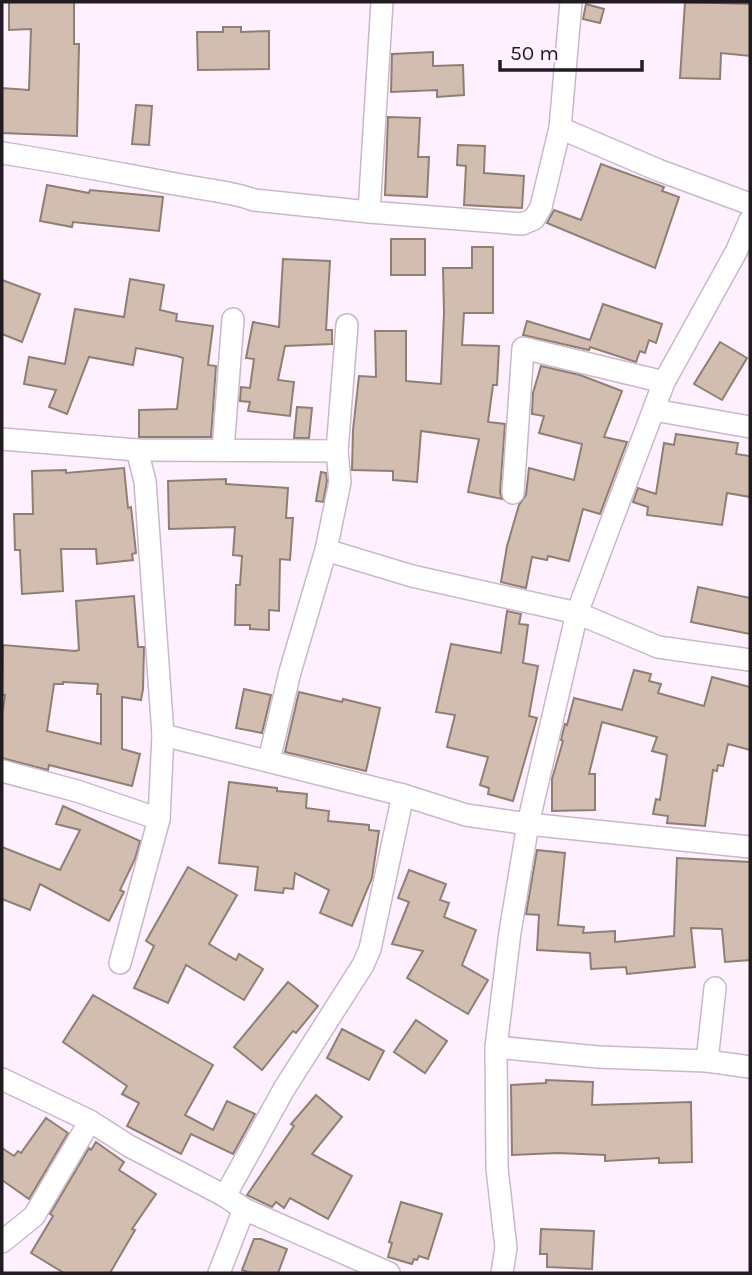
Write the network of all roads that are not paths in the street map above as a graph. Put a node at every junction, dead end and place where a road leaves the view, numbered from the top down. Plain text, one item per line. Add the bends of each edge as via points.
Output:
1 (382, 2) edge
2 (571, 2) edge
3 (560, 128) junction
4 (2, 153) edge
5 (750, 204) edge
6 (369, 212) junction
7 (750, 220) edge
8 (233, 319) dead end
9 (347, 325) dead end
10 (663, 382) junction
11 (654, 410) junction
12 (750, 427) edge
13 (2, 439) edge
14 (137, 450) junction
15 (223, 450) junction
16 (337, 451) junction
17 (513, 493) dead end
18 (327, 550) junction
19 (578, 613) junction
20 (750, 660) edge
21 (163, 735) junction
22 (269, 760) junction
23 (2, 771) edge
24 (403, 795) junction
25 (159, 819) junction
26 (528, 824) junction
27 (750, 847) edge
28 (120, 964) dead end
29 (715, 988) dead end
30 (496, 1047) junction
31 (707, 1061) junction
32 (750, 1067) edge
33 (2, 1079) edge
34 (90, 1121) junction
35 (225, 1196) junction
36 (244, 1209) junction
37 (2, 1241) edge
38 (219, 1273) edge
39 (389, 1273) edge
40 (502, 1273) edge

1 - 6 street
2 - 3 street
3 - 5 street
3 - 6 street via 534,219 522,224
4 - 6 street via 254,200
7 - 10 street
8 - 15 street
9 - 16 street
10 - 11 street
10 - 17 street via 523,348
11 - 12 street
11 - 19 street
13 - 14 street
14 - 15 street
14 - 21 street via 145,481
15 - 16 street
16 - 18 street via 340,482
18 - 19 street via 412,576
18 - 22 street
19 - 20 street via 658,647
19 - 26 street
21 - 22 street
21 - 25 street
22 - 24 street
23 - 25 street
24 - 26 street via 466,815
24 - 35 street via 363,965 284,1088
25 - 28 street
26 - 27 street
26 - 30 street
29 - 31 street
30 - 31 street
30 - 40 street via 497,1168 506,1248
31 - 32 street
33 - 34 street
34 - 35 street
34 - 37 street via 34,1216
35 - 36 street
36 - 38 street
36 - 39 street

